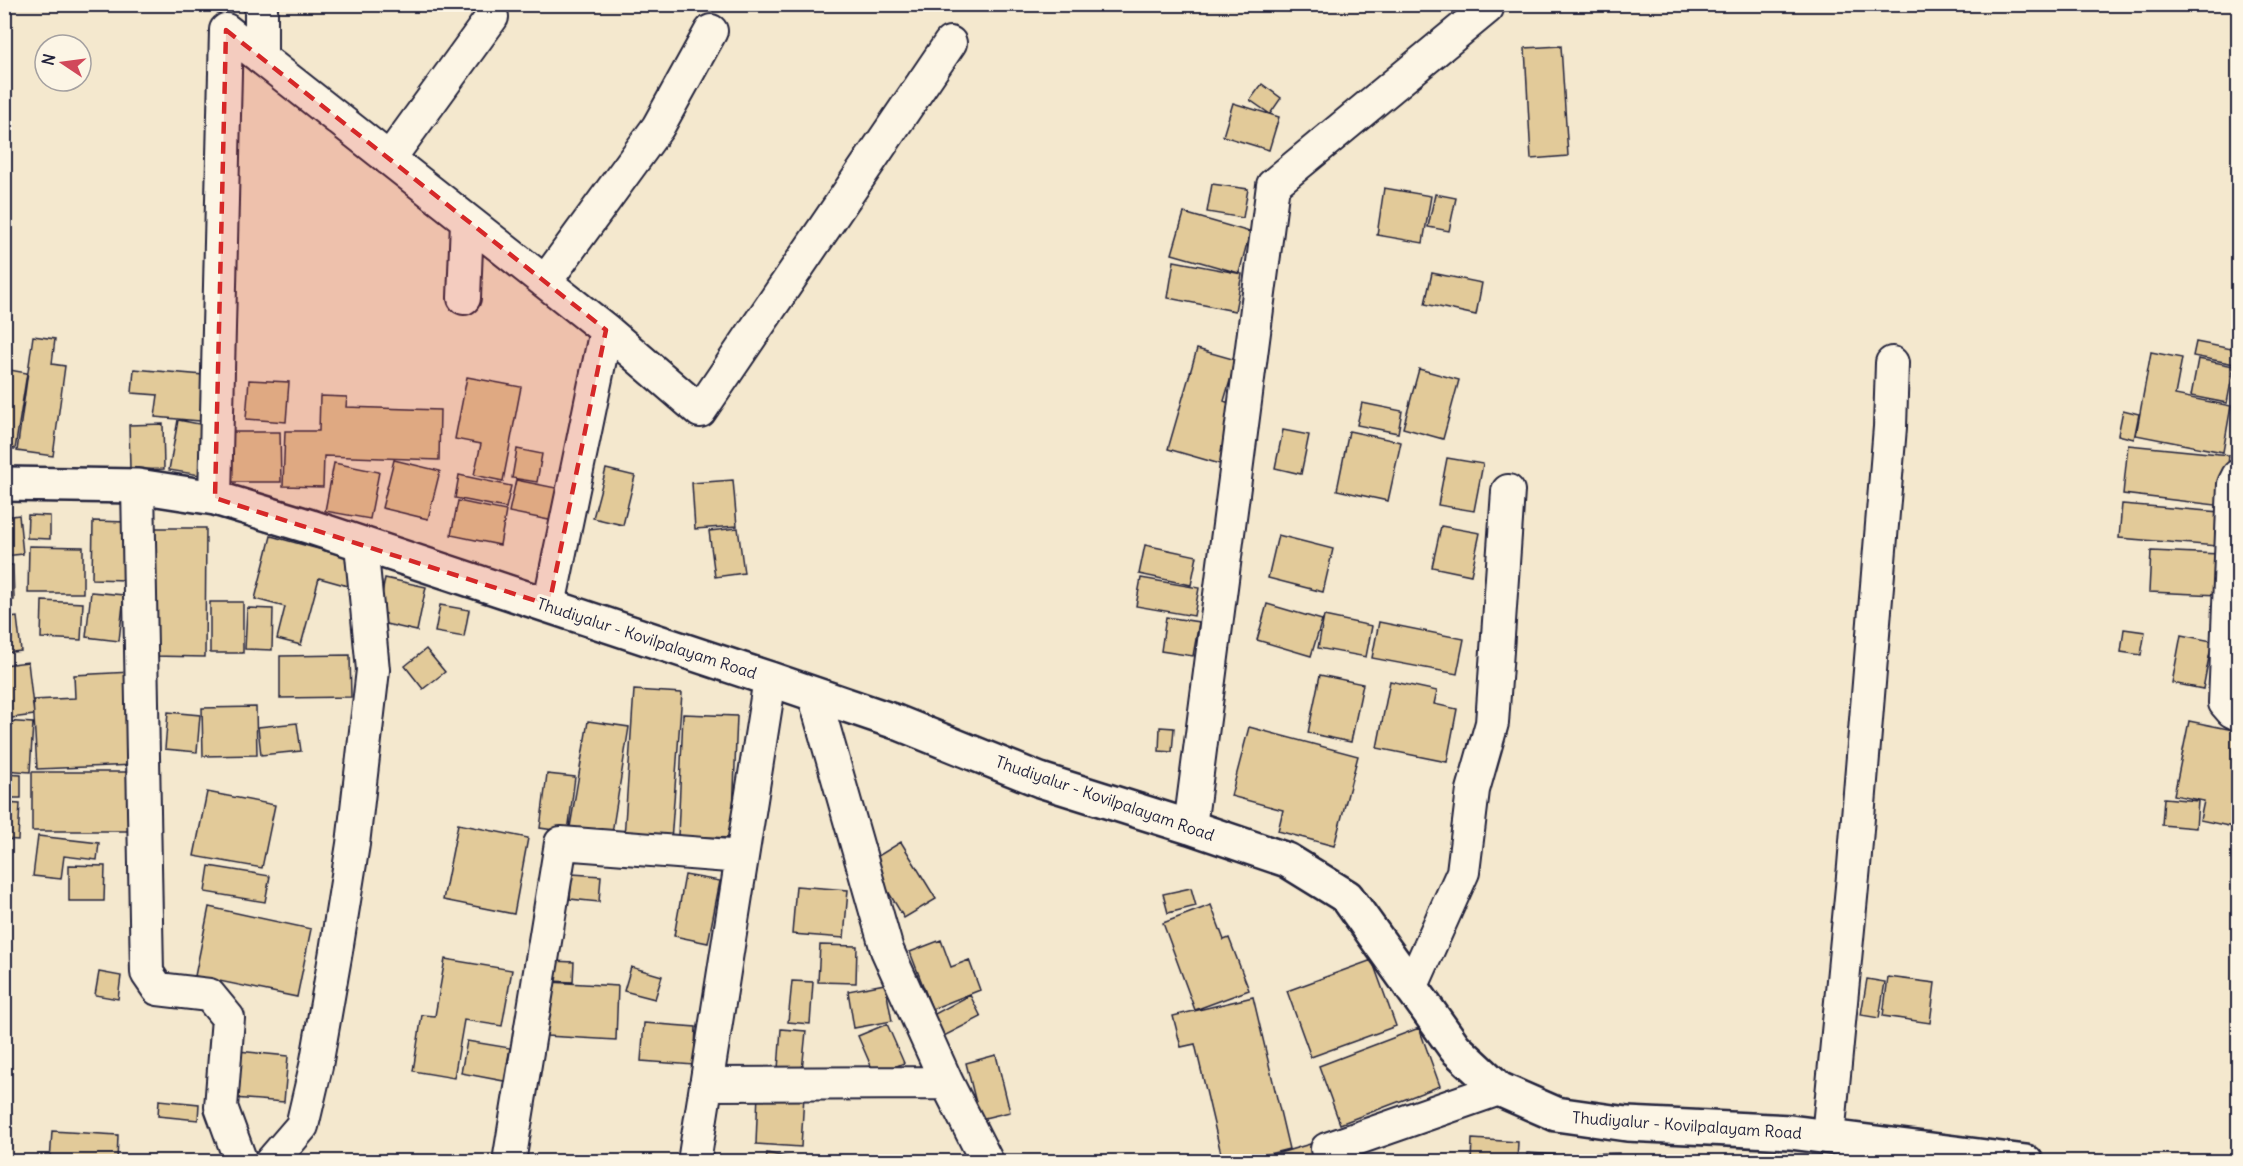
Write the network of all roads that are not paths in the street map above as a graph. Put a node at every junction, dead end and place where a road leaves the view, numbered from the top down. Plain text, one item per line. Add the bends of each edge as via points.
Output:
1 (261, 4) edge
2 (1487, 4) edge
3 (492, 17) dead end
4 (711, 31) dead end
5 (950, 43) dead end
6 (261, 58) junction
7 (388, 159) junction
8 (467, 221) junction
9 (545, 282) junction
10 (464, 298) dead end
11 (606, 330) junction
12 (1892, 363) dead end
13 (2238, 476) edge
14 (4, 484) edge
15 (138, 486) junction
16 (1508, 491) dead end
17 (215, 498) junction
18 (361, 544) junction
19 (549, 605) junction
20 (770, 679) junction
21 (814, 694) junction
22 (2238, 714) edge
23 (1190, 827) junction
24 (742, 857) junction
25 (1411, 988) junction
26 (946, 1083) junction
27 (706, 1084) junction
28 (1499, 1089) junction
29 (1828, 1137) junction
30 (241, 1161) edge
31 (271, 1161) edge
32 (509, 1161) edge
33 (694, 1161) edge
34 (987, 1161) edge
35 (1333, 1161) edge
36 (2026, 1161) edge

1 - 6 street
2 - 23 street via 1487,8 1273,185
3 - 7 street
4 - 9 street via 658,127
5 - 11 street via 700,411
6 - 7 street
6 - 17 street via 225,30
7 - 8 street
8 - 9 street
8 - 10 street
9 - 11 street
11 - 19 street
12 - 29 street via 1855,854
13 - 22 street via 2234,484 2225,703
14 - 15 main road, Thudiyalur - Kovilpalayam Road
15 - 17 main road, Thudiyalur - Kovilpalayam Road
15 - 30 street via 147,973 158,990 209,995 228,1018 221,1107
16 - 25 street via 1492,723 1473,790 1463,872
17 - 18 main road, Thudiyalur - Kovilpalayam Road
18 - 19 main road, Thudiyalur - Kovilpalayam Road
18 - 31 street via 373,670 353,844 302,1126
19 - 20 main road, Thudiyalur - Kovilpalayam Road
20 - 21 main road, Thudiyalur - Kovilpalayam Road
20 - 24 street
21 - 23 main road, Thudiyalur - Kovilpalayam Road via 1040,780
21 - 26 street via 887,950
23 - 25 main road, Thudiyalur - Kovilpalayam Road via 1287,860 1347,897
24 - 27 street
24 - 32 street via 561,843
25 - 28 main road, Thudiyalur - Kovilpalayam Road via 1455,1048
26 - 27 street
26 - 34 street
27 - 33 street
28 - 29 main road, Thudiyalur - Kovilpalayam Road via 1556,1114 1627,1124
28 - 35 street via 1327,1149
29 - 36 main road, Thudiyalur - Kovilpalayam Road

